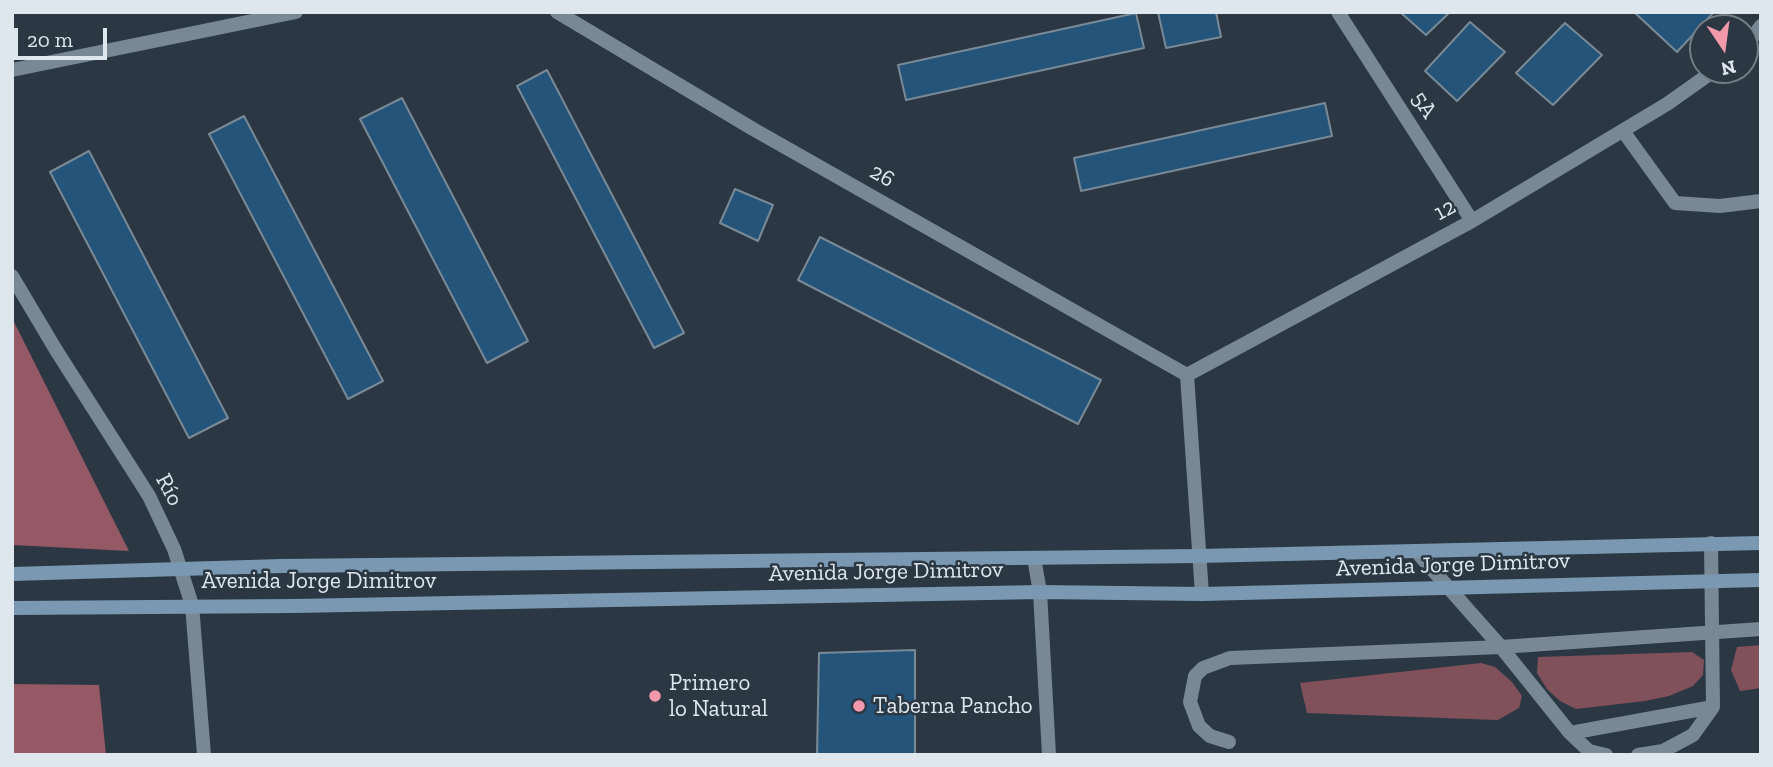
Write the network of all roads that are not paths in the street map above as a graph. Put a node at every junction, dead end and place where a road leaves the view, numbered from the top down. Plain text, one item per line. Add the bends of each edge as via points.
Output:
1 (296, 12) edge
2 (557, 12) edge
3 (1338, 12) edge
4 (12, 70) edge
5 (1695, 84) edge
6 (1623, 131) junction
7 (1761, 201) edge
8 (1472, 222) junction
9 (12, 276) edge
10 (1187, 374) junction
11 (1761, 542) edge
12 (1711, 543) junction
13 (1416, 551) junction
14 (1199, 556) junction
15 (1034, 558) junction
16 (181, 571) junction
17 (12, 574) edge
18 (1761, 580) edge
19 (1712, 583) junction
20 (1449, 589) junction
21 (1040, 592) junction
22 (1202, 594) junction
23 (192, 605) junction
24 (12, 608) edge
25 (1761, 629) edge
26 (1713, 632) junction
27 (1501, 646) junction
28 (1713, 707) junction
29 (1570, 733) junction
30 (1229, 742) dead end
31 (204, 755) edge
32 (1048, 755) edge
33 (1606, 755) edge
34 (1638, 755) edge

1 - 4 street
2 - 10 street, 26 via 753,129
3 - 8 street, 5A
5 - 6 street, 12
6 - 7 street via 1675,203 1720,206
6 - 8 street, 12
8 - 10 street, 12
9 - 16 street, Río via 149,496
10 - 14 street
11 - 12 main road, Avenida Jorge Dimitrov
12 - 13 main road, Avenida Jorge Dimitrov
12 - 19 street
13 - 14 main road, Avenida Jorge Dimitrov
13 - 20 street
14 - 15 main road, Avenida Jorge Dimitrov
14 - 22 street
15 - 16 main road, Avenida Jorge Dimitrov
15 - 21 street
16 - 17 main road, Avenida Jorge Dimitrov
16 - 23 street, Río
18 - 19 main road, Avenida Jorge Dimitrov
19 - 20 main road, Avenida Jorge Dimitrov
19 - 26 street
20 - 22 main road, Avenida Jorge Dimitrov
20 - 27 street
21 - 22 main road, Avenida Jorge Dimitrov
21 - 23 main road, Avenida Jorge Dimitrov
21 - 32 street
23 - 24 main road, Avenida Jorge Dimitrov
23 - 31 street, Río
25 - 26 street
26 - 27 street
26 - 28 street
27 - 29 street
27 - 30 street via 1230,658 1195,676 1191,702 1199,726 1210,736
28 - 29 street
28 - 34 street via 1693,735 1663,751
29 - 33 street via 1589,751

